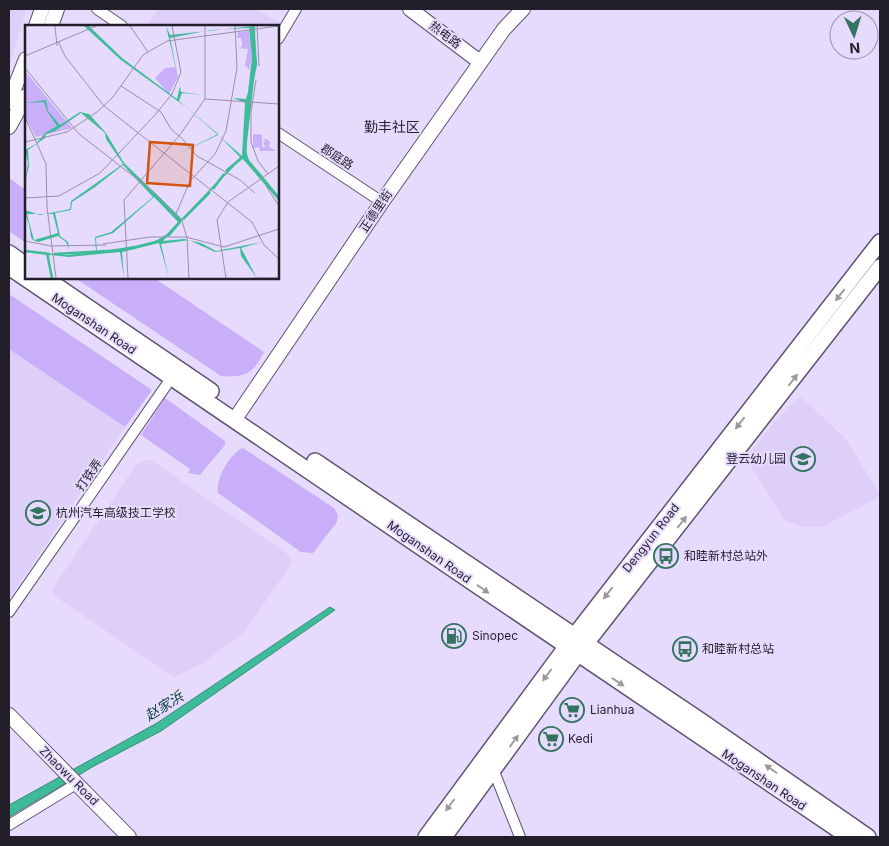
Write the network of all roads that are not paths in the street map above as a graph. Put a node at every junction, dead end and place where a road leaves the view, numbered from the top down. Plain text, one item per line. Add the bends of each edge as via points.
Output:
1 (42, 9) edge
2 (57, 9) edge
3 (97, 9) edge
4 (296, 9) edge
5 (410, 9) edge
6 (523, 9) edge
7 (36, 25) edge
8 (51, 25) edge
9 (121, 25) edge
10 (279, 37) edge
11 (25, 62) edge
12 (480, 62) junction
13 (25, 98) edge
14 (9, 102) edge
15 (9, 127) edge
16 (279, 134) edge
17 (382, 202) junction
18 (880, 242) edge
19 (9, 253) edge
20 (25, 264) edge
21 (9, 267) edge
22 (873, 275) edge
23 (25, 278) edge
24 (27, 279) edge
25 (46, 279) edge
26 (172, 377) junction
27 (238, 415) junction
28 (9, 612) edge
29 (577, 646) junction
30 (9, 714) edge
31 (494, 769) junction
32 (75, 783) junction
33 (9, 824) edge
34 (129, 837) edge
35 (426, 837) edge
36 (444, 837) edge
37 (520, 837) edge
38 (849, 837) edge
39 (868, 837) edge

1 - 7 street
2 - 8 street
3 - 9 street
4 - 10 street
5 - 12 street, 热电路
6 - 12 street, 正德里街
11 - 14 street
12 - 17 street, 正德里街
13 - 15 street
16 - 17 street, 郡庭路
17 - 27 street, 正德里街
18 - 22 main road, Dengyun Road
19 - 20 main road
21 - 23 main road, Moganshan Road
22 - 29 main road, Dengyun Road
24 - 26 main road, Moganshan Road
25 - 27 main road, Moganshan Road
26 - 27 main road, Moganshan Road
26 - 28 street, 打铁弄
27 - 29 main road, Moganshan Road
31 -> 29 main road, Dengyun Road
29 -> 35 main road, Dengyun Road
29 -> 38 main road, Moganshan Road
39 -> 29 main road, Moganshan Road via 704,723
30 - 32 street, Zhaowu Road
31 - 36 main road, Dengyun Road
31 - 37 street
32 - 33 street
32 - 34 street, Zhaowu Road

